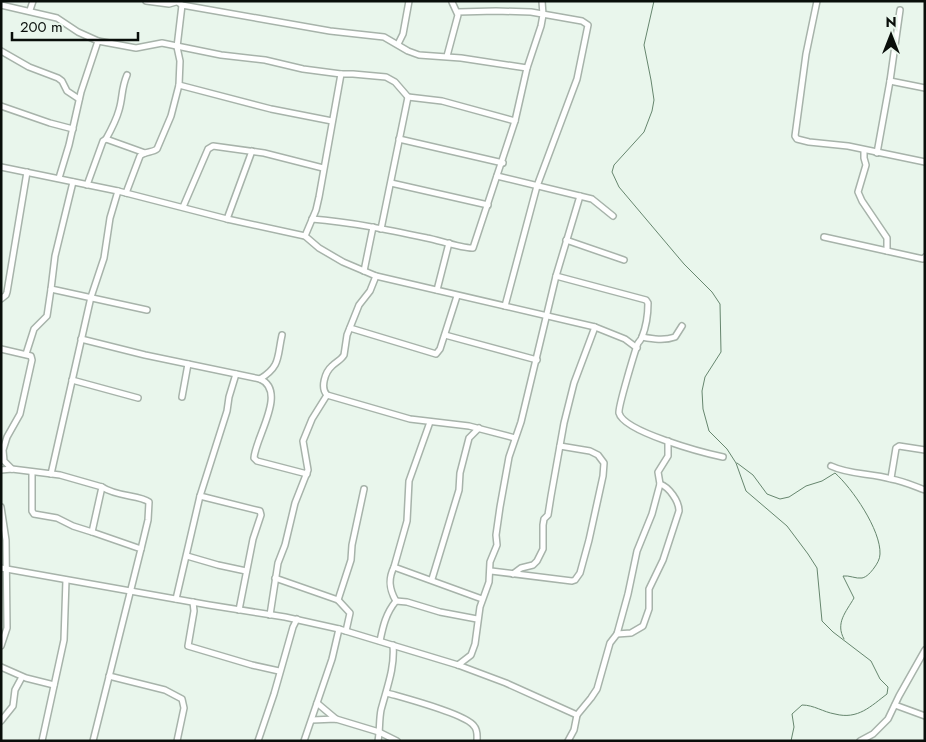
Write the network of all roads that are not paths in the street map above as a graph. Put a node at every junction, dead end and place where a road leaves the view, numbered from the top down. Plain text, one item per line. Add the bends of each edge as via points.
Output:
1 (33, 1) edge
2 (146, 1) edge
3 (409, 1) edge
4 (542, 1) edge
5 (817, 1) edge
6 (176, 2) edge
7 (452, 2) edge
8 (1, 4) edge
9 (182, 5) junction
10 (30, 10) junction
11 (900, 10) dead end
12 (458, 12) junction
13 (543, 15) junction
14 (98, 42) junction
15 (398, 44) junction
16 (177, 46) junction
17 (1, 51) edge
18 (447, 56) junction
19 (527, 68) junction
20 (340, 74) junction
21 (127, 75) dead end
22 (890, 82) junction
23 (179, 85) junction
24 (925, 88) edge
25 (408, 97) junction
26 (79, 99) junction
27 (1, 106) edge
28 (332, 121) junction
29 (515, 121) junction
30 (73, 129) junction
31 (106, 139) junction
32 (399, 139) junction
33 (252, 151) junction
34 (864, 151) junction
35 (145, 152) junction
36 (877, 153) junction
37 (925, 162) edge
38 (502, 163) junction
39 (1, 167) edge
40 (323, 168) junction
41 (27, 172) junction
42 (497, 176) junction
43 (59, 178) junction
44 (73, 182) junction
45 (390, 183) junction
46 (87, 185) junction
47 (537, 186) junction
48 (118, 191) junction
49 (126, 193) junction
50 (580, 196) junction
51 (488, 205) junction
52 (183, 207) junction
53 (613, 216) dead end
54 (227, 219) junction
55 (312, 219) junction
56 (373, 227) junction
57 (381, 229) junction
58 (305, 236) junction
59 (824, 237) dead end
60 (566, 240) junction
61 (449, 243) junction
62 (887, 251) junction
63 (925, 258) edge
64 (624, 260) dead end
65 (364, 271) junction
66 (376, 276) junction
67 (556, 276) junction
68 (51, 289) junction
69 (437, 290) junction
70 (457, 296) junction
71 (91, 297) junction
72 (1, 299) edge
73 (504, 306) junction
74 (147, 310) dead end
75 (548, 315) junction
76 (682, 326) dead end
77 (595, 327) junction
78 (350, 328) junction
79 (282, 335) dead end
80 (445, 335) junction
81 (642, 337) junction
82 (81, 339) junction
83 (637, 348) junction
84 (1, 349) edge
85 (26, 354) junction
86 (537, 360) junction
87 (188, 364) junction
88 (236, 374) junction
89 (260, 379) junction
90 (72, 380) junction
91 (327, 395) junction
92 (182, 397) dead end
93 (138, 398) dead end
94 (430, 422) junction
95 (479, 428) junction
96 (515, 438) junction
97 (668, 441) junction
98 (560, 446) junction
99 (925, 450) edge
100 (723, 456) dead end
101 (830, 466) dead end
102 (12, 469) junction
103 (1, 470) edge
104 (32, 472) junction
105 (51, 474) junction
106 (307, 474) junction
107 (891, 478) junction
108 (660, 484) junction
109 (102, 487) junction
110 (364, 489) dead end
111 (925, 490) edge
112 (200, 496) junction
113 (1, 507) edge
114 (3, 520) edge
115 (92, 532) junction
116 (141, 549) junction
117 (187, 556) junction
118 (394, 567) junction
119 (3, 568) edge
120 (246, 571) junction
121 (491, 571) junction
122 (513, 574) junction
123 (275, 578) junction
124 (66, 580) junction
125 (432, 580) junction
126 (131, 590) junction
127 (176, 598) junction
128 (482, 599) junction
129 (338, 600) junction
130 (396, 601) junction
131 (193, 602) junction
132 (239, 610) junction
133 (270, 615) junction
134 (297, 619) junction
135 (478, 619) junction
136 (339, 629) junction
137 (346, 631) junction
138 (616, 634) junction
139 (380, 641) junction
140 (393, 645) junction
141 (1, 646) edge
142 (925, 650) edge
143 (458, 665) junction
144 (1, 667) edge
145 (279, 671) junction
146 (22, 676) junction
147 (109, 676) junction
148 (54, 685) junction
149 (387, 693) junction
150 (317, 703) junction
151 (895, 705) junction
152 (577, 715) junction
153 (925, 716) edge
154 (336, 719) junction
155 (312, 720) junction
156 (1, 721) edge
157 (380, 732) junction
158 (42, 741) edge
159 (92, 741) edge
160 (177, 741) edge
161 (258, 741) edge
162 (304, 741) edge
163 (378, 741) edge
164 (397, 741) edge
165 (477, 741) edge
166 (568, 741) edge
167 (860, 741) edge

1 - 10 street
2 - 6 street
3 - 15 street
4 - 13 street
5 - 34 street via 795,136 809,142
6 - 9 street
7 - 12 street
8 - 10 street
9 - 15 street via 330,31 384,37
9 - 16 street
10 - 14 street via 57,18
11 - 22 street
12 - 13 street via 515,11
12 - 18 street
13 - 19 street
13 - 47 street via 582,21 588,25 577,79
14 - 16 street via 136,48 158,43
14 - 26 street
15 - 18 street via 419,55
16 - 20 street
16 - 23 street
17 - 26 street via 29,67 61,79 67,92
18 - 19 street
19 - 29 street
20 - 25 street via 386,77
20 - 28 street
21 - 31 street via 120,108
22 - 24 street
22 - 36 street
23 - 28 street
23 - 35 street via 160,146 154,152
25 - 29 street via 442,101
25 - 32 street
26 - 30 street
27 - 30 street
28 - 40 street
29 - 38 street
30 - 43 street
31 - 35 street
31 - 46 street
32 - 38 street
32 - 45 street
33 - 40 street
33 - 52 street via 218,146 208,149
33 - 54 street
34 - 36 street
34 - 62 street via 866,166 858,192 887,238
35 - 49 street via 140,156
36 - 37 street
38 - 42 street
39 - 41 street
40 - 55 street
41 - 43 street
41 - 72 street via 7,292
42 - 47 street
42 - 51 street
43 - 44 street
44 - 46 street
44 - 68 street via 55,256
45 - 51 street
45 - 57 street
46 - 48 street
47 - 50 street
47 - 73 street
48 - 49 street
48 - 71 street via 104,258
49 - 52 street
50 - 53 street via 592,199
50 - 60 street
51 - 61 street via 473,248
52 - 54 street
54 - 58 street
55 - 56 street
55 - 58 street
56 - 57 street
56 - 65 street
57 - 61 street
58 - 65 street via 329,254
59 - 62 street
60 - 64 street
60 - 67 street
61 - 69 street
62 - 63 street
65 - 66 street
66 - 69 street
66 - 78 street
67 - 75 street
67 - 81 street via 646,300 648,308
68 - 71 street
68 - 85 street via 47,316 34,329
69 - 70 street
70 - 73 street
70 - 80 street
71 - 74 street
71 - 82 street
73 - 75 street
75 - 77 street
75 - 86 street
76 - 81 street via 675,337 668,339
77 - 83 street
77 - 98 street via 574,383
78 - 80 street via 436,354
78 - 91 street via 344,355 325,378 323,388
79 - 89 street via 281,350 272,371
80 - 86 street
81 - 83 street
82 - 87 street
82 - 90 street
83 - 97 street via 619,414 638,429
84 - 85 street
85 - 102 street via 32,357 31,368 20,414 3,450 4,461
86 - 96 street
87 - 88 street
87 - 92 street
88 - 89 street
88 - 112 street
89 - 106 street via 267,382 271,397 265,429 254,458
90 - 93 street
90 - 105 street
91 - 94 street
91 - 106 street via 303,441
94 - 95 street
94 - 118 street via 409,481 407,521
95 - 96 street
95 - 125 street via 469,438 459,490
96 - 121 street via 500,507 497,545 490,562
97 - 100 street
97 - 108 street via 668,456 658,472
98 - 122 street via 548,515 544,519 543,549 533,565
98 - 122 street via 590,451 604,463 590,540 580,573 572,581
99 - 107 street via 896,448
101 - 107 street
102 - 103 street
102 - 104 street
104 - 105 street
104 - 115 street via 34,514 57,518
105 - 109 street
106 - 123 street via 295,503
107 - 111 street
108 - 138 street via 637,551
108 - 138 street via 667,487 679,511 649,589 649,609 643,626 631,633
109 - 115 street
109 - 116 street via 149,502
110 - 129 street via 351,560
112 - 117 street
112 - 120 street via 260,511
113 - 114 street
114 - 119 street
115 - 116 street
116 - 126 street
117 - 120 street
117 - 127 street
118 - 125 street
118 - 130 street via 390,586
119 - 124 street
119 - 141 street via 7,628
120 - 132 street
121 - 122 street
121 - 128 street
123 - 129 street
123 - 133 street
124 - 126 street
124 - 148 street via 64,640
125 - 128 street
126 - 127 street
126 - 147 street
127 - 131 street
128 - 135 street
129 - 137 street via 350,612
130 - 135 street
130 - 139 street via 383,623
131 - 132 street
131 - 145 street via 188,646
132 - 133 street
133 - 134 street
134 - 136 street
134 - 145 street
135 - 143 street via 471,655
136 - 137 street
136 - 150 street
137 - 139 street
138 - 152 street via 597,689
139 - 140 street
140 - 143 street
140 - 149 street
142 - 151 street
143 - 152 street
144 - 146 street
145 - 161 street
146 - 148 street
146 - 156 street via 15,690 13,706
147 - 159 street
147 - 160 street via 165,690 182,698 184,708
148 - 158 street
149 - 157 street via 381,711
149 - 165 street via 433,706 469,721 475,726
150 - 154 street
150 - 155 street
151 - 153 street
151 - 167 street via 881,727
152 - 166 street
154 - 155 street
154 - 157 street
155 - 162 street
157 - 163 street
157 - 164 street

